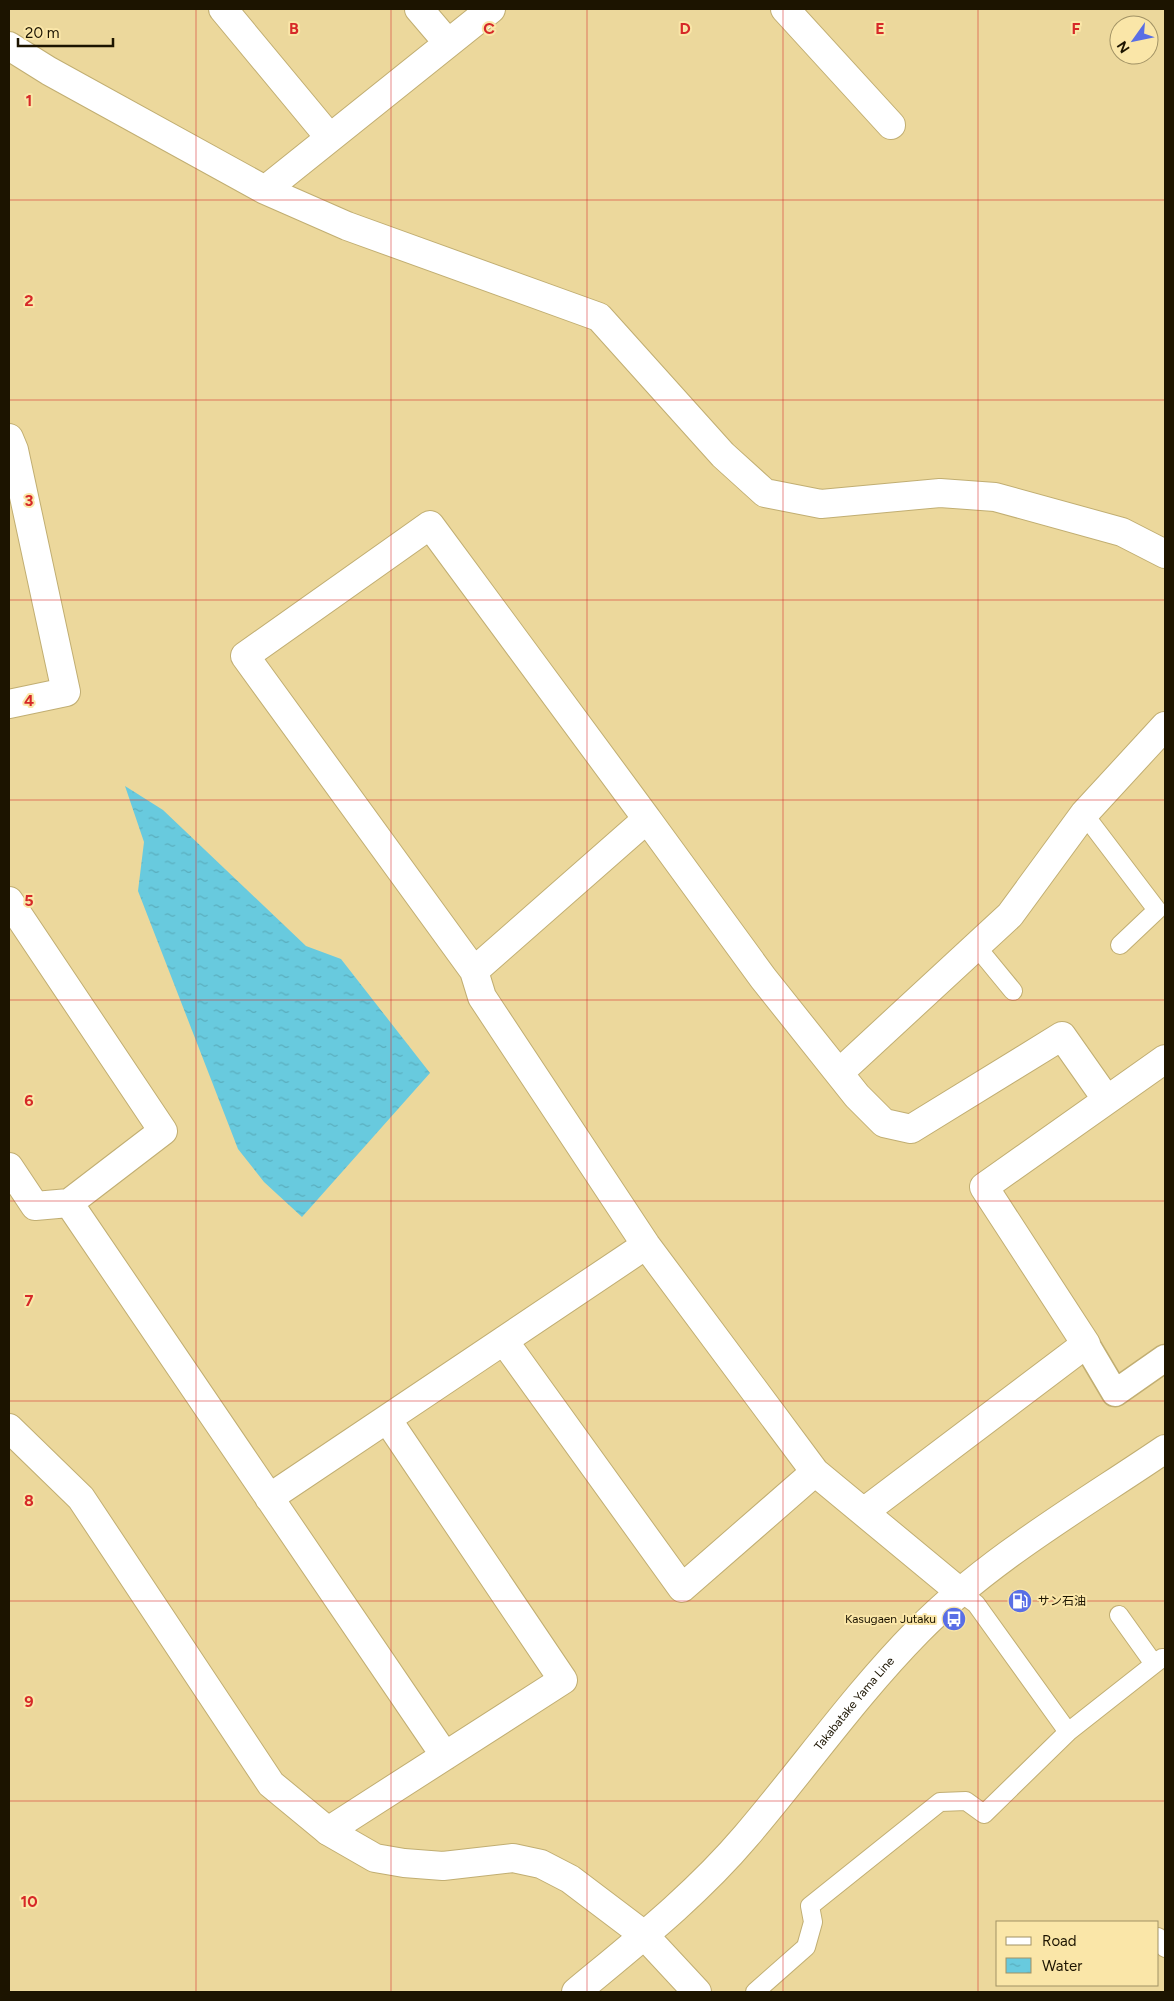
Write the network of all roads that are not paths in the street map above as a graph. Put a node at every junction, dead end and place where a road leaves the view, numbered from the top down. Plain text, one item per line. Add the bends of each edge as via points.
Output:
1 (223, 9) edge
2 (419, 9) edge
3 (490, 9) edge
4 (786, 9) edge
5 (448, 43) junction
6 (9, 46) edge
7 (890, 125) dead end
8 (330, 138) junction
9 (265, 190) junction
10 (9, 438) edge
11 (1165, 554) edge
12 (9, 704) edge
13 (1164, 730) edge
14 (1084, 814) junction
15 (647, 819) junction
16 (9, 901) edge
17 (1120, 945) dead end
18 (976, 946) junction
19 (474, 971) junction
20 (1013, 991) dead end
21 (1165, 1059) edge
22 (839, 1073) junction
23 (1108, 1100) junction
24 (9, 1167) edge
25 (69, 1203) junction
26 (646, 1245) junction
27 (504, 1341) junction
28 (1086, 1344) junction
29 (1165, 1358) edge
30 (387, 1420) junction
31 (9, 1428) edge
32 (1165, 1449) edge
33 (815, 1472) junction
34 (269, 1498) junction
35 (865, 1511) junction
36 (960, 1592) junction
37 (1119, 1615) dead end
38 (1160, 1661) edge
39 (1068, 1732) junction
40 (445, 1756) junction
41 (328, 1831) junction
42 (644, 1935) junction
43 (576, 1992) edge
44 (697, 1992) edge
45 (755, 1992) edge

1 - 8 street
2 - 5 street
3 - 5 street
4 - 7 street
5 - 8 street
6 - 9 street
8 - 9 street
9 - 11 street via 348,226 599,317 723,455 765,493 821,504 940,493 994,497 1122,532
10 - 12 street via 66,692
13 - 14 street
14 - 17 lane via 1156,910
14 - 18 street via 1010,915
15 - 19 street
15 - 19 street via 430,525 244,656
15 - 22 street via 762,978
16 - 25 street via 163,1131
18 - 20 lane
18 - 22 street
19 - 26 street via 482,997
21 - 23 street
22 - 23 street via 884,1123 911,1129 1062,1036
23 - 28 street via 984,1187
24 - 25 street via 35,1206
25 - 34 street
26 - 27 street
26 - 33 street
27 - 30 street
27 - 33 street via 682,1588
28 - 29 street via 1115,1392
28 - 35 street
30 - 34 street
30 - 40 street via 563,1680
31 - 41 street via 81,1498 271,1784
32 - 36 street, Takabatake Yama Line via 1023,1544
33 - 35 street
34 - 40 street
35 - 36 street
36 - 39 lane via 976,1604
36 - 42 street, Takabatake Yama Line via 918,1630 871,1682 746,1837 700,1887
37 - 38 lane
38 - 39 lane
39 - 45 lane via 984,1814 966,1801 940,1802 810,1906 813,1922 806,1946
40 - 41 street
41 - 42 street via 375,1858 404,1863 443,1866 513,1858 541,1864 570,1879
42 - 43 street, Takabatake Yama Line
42 - 44 street

